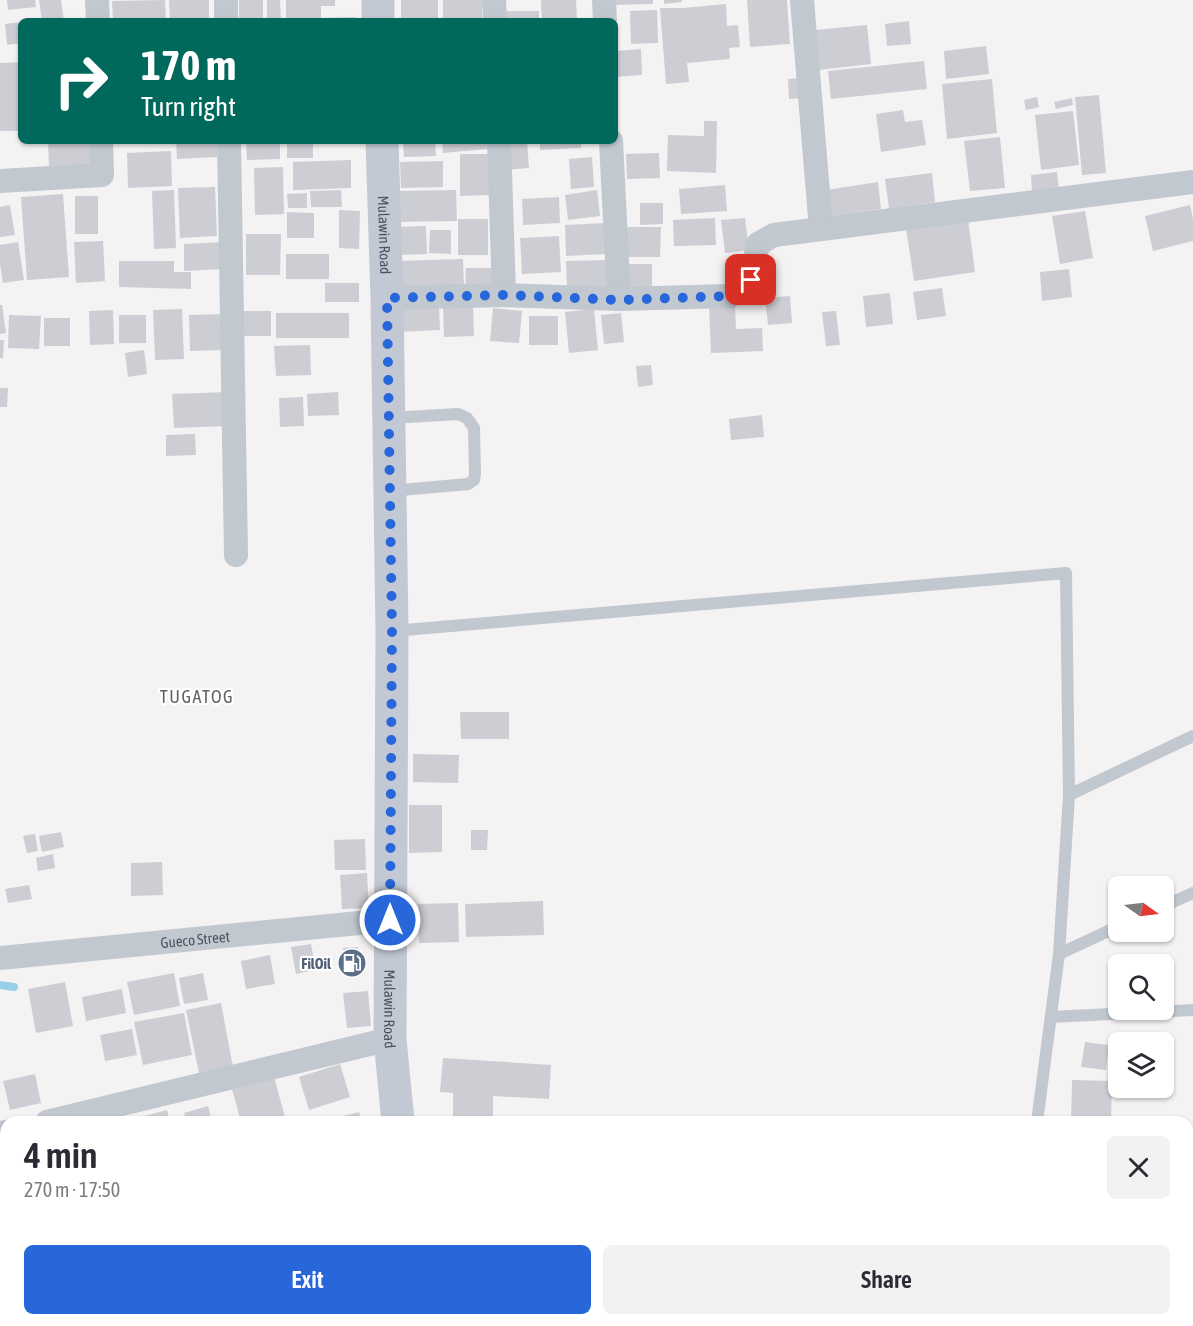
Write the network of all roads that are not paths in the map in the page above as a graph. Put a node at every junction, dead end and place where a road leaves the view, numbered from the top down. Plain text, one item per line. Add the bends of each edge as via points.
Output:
1 (97, 0) edge
2 (226, 0) edge
3 (378, 0) edge
4 (494, 0) edge
5 (604, 0) edge
6 (802, 0) edge
7 (98, 18) edge
8 (226, 18) edge
9 (378, 18) edge
10 (495, 18) edge
11 (605, 18) edge
12 (101, 144) edge
13 (229, 144) edge
14 (382, 144) edge
15 (499, 144) edge
16 (611, 144) edge
17 (0, 181) edge
18 (1193, 183) edge
19 (821, 229) junction
20 (504, 295) junction
21 (387, 298) junction
22 (619, 300) junction
23 (389, 418) junction
24 (390, 491) junction
25 (236, 555) dead end
26 (392, 631) junction
27 (1193, 736) edge
28 (1069, 795) junction
29 (1193, 893) edge
30 (1174, 902) edge
31 (390, 920) junction
32 (1108, 931) edge
33 (1059, 954) junction
34 (0, 958) edge
35 (1193, 1010) edge
36 (1051, 1017) junction
37 (390, 1039) junction
38 (72, 1116) edge
39 (397, 1116) edge
40 (1038, 1116) edge

1 - 7 street
2 - 8 street
3 - 9 main road
4 - 10 street
5 - 11 street
6 - 19 street
12 - 17 street via 102,175
13 - 25 street
14 - 21 main road, Mulawin Road
15 - 20 street
16 - 22 street
18 - 19 street
19 - 22 street via 774,235 758,244 751,280 730,296
20 - 21 street
20 - 22 street
21 - 23 main road, Mulawin Road
23 - 24 main road, Mulawin Road
23 - 24 lane via 458,414 467,418 474,428 475,474 468,484
24 - 26 main road, Mulawin Road
26 - 28 lane via 1066,573
26 - 31 main road, Mulawin Road
27 - 28 lane
28 - 33 lane
29 - 30 lane
31 - 34 street, Gueco Street
31 - 37 main road, Mulawin Road
32 - 33 lane
33 - 36 lane
35 - 36 lane
36 - 40 lane
37 - 38 street
37 - 39 main road, Mulawin Road

